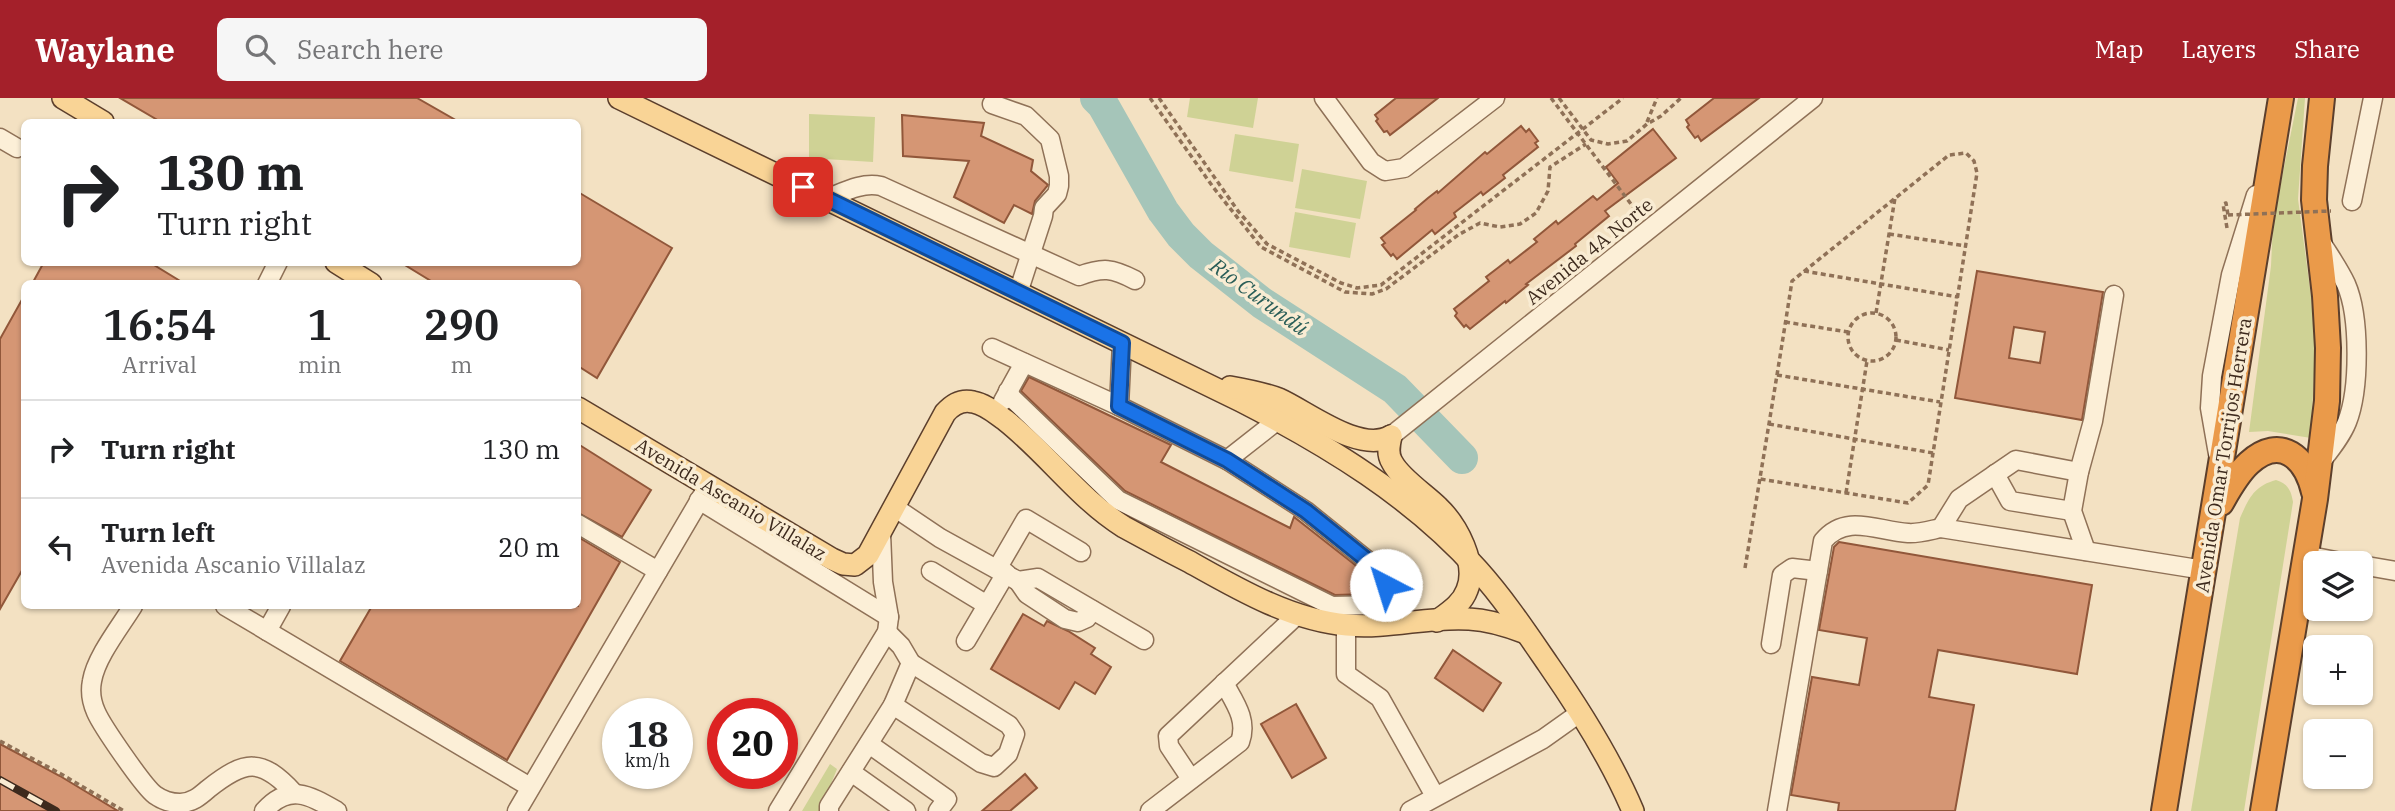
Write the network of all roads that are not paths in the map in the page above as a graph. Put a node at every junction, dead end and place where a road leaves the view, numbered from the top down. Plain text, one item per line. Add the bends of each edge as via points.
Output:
1 (619, 98) edge
2 (1324, 98) edge
3 (1495, 98) edge
4 (1813, 98) edge
5 (2281, 98) edge
6 (2322, 98) edge
7 (2373, 98) edge
8 (67, 99) edge
9 (992, 104) dead end
10 (98, 119) edge
11 (0, 138) edge
12 (17, 148) dead end
13 (826, 199) junction
14 (2352, 201) dead end
15 (1031, 254) junction
16 (342, 266) edge
17 (365, 280) edge
18 (1135, 280) dead end
19 (1018, 293) junction
20 (2114, 295) dead end
21 (1122, 343) junction
22 (992, 348) dead end
23 (1024, 363) junction
24 (1205, 383) junction
25 (1008, 391) junction
26 (1119, 406) junction
27 (581, 410) edge
28 (996, 414) junction
29 (1278, 420) junction
30 (1395, 433) junction
31 (1227, 460) junction
32 (2079, 472) junction
33 (1995, 474) junction
34 (704, 493) junction
35 (2315, 499) junction
36 (894, 507) junction
37 (2072, 511) junction
38 (2212, 519) junction
39 (581, 526) edge
40 (1941, 528) junction
41 (881, 533) junction
42 (2086, 551) junction
43 (2306, 551) edge
44 (1081, 552) dead end
45 (1467, 559) junction
46 (2303, 567) edge
47 (2373, 567) edge
48 (658, 570) junction
49 (2204, 570) junction
50 (931, 571) dead end
51 (1818, 571) junction
52 (2395, 571) edge
53 (1007, 574) junction
54 (987, 605) junction
55 (131, 609) edge
56 (230, 609) edge
57 (279, 609) edge
58 (1298, 614) junction
59 (1437, 621) junction
60 (888, 625) junction
61 (1346, 625) junction
62 (267, 631) junction
63 (1526, 633) junction
64 (1143, 640) dead end
65 (966, 641) dead end
66 (1771, 645) dead end
67 (911, 663) junction
68 (1224, 683) junction
69 (893, 705) junction
70 (1581, 712) junction
71 (869, 744) junction
72 (851, 772) junction
73 (1191, 779) junction
74 (294, 793) junction
75 (1435, 796) junction
76 (526, 803) edge
77 (264, 811) edge
78 (337, 811) edge
79 (778, 811) edge
80 (829, 811) edge
81 (906, 811) edge
82 (938, 811) edge
83 (1150, 811) edge
84 (1410, 811) edge
85 (1633, 811) edge
86 (1777, 811) edge
87 (2164, 811) edge
88 (2263, 811) edge

1 - 13 main road
2 - 3 street via 1371,162 1385,171 1404,168
4 - 30 street, Avenida 4A Norte
5 - 38 highway, Avenida Omar Torrijos Herrera
6 - 35 highway via 2315,200 2328,348 2327,401
7 - 14 street
8 - 10 main road
9 - 15 street via 1026,116 1050,139 1059,186 1044,208
11 - 12 street
13 - 15 street via 859,186 881,186
13 - 19 main road
15 - 18 street via 1079,276 1115,270
15 - 19 street
16 - 17 main road
19 - 21 main road
20 - 32 street via 2094,421
21 - 24 main road
21 - 26 street
22 - 23 street
23 - 25 street
23 - 26 street
24 - 29 main road
24 - 30 main road via 1270,396 1360,440 1377,441
25 - 28 street
25 - 31 street via 1118,500 1332,606 1378,605 1386,585 1383,573 1306,511
26 - 31 street
27 - 34 main road, Avenida Ascanio Villalaz
28 - 36 main road, Avenida Ascanio Villalaz via 969,401 948,409
28 - 58 main road, Avenida Ascanio Villalaz via 1120,524 1219,578
29 - 31 street
29 - 45 main road via 1370,477
30 - 45 main road via 1389,451 1394,465 1450,519
32 - 33 street via 2016,460
32 - 37 street
33 - 37 street via 2010,501
33 - 40 street via 1959,499
34 - 41 main road, Avenida Ascanio Villalaz via 843,564 855,565 868,555
34 - 48 street
34 - 60 street
35 - 38 highway via 2301,461 2288,452 2270,452 2239,473
35 - 43 highway
36 - 41 main road, Avenida Ascanio Villalaz
36 - 53 street
37 - 42 street
38 - 49 highway, Avenida Omar Torrijos Herrera
39 - 48 street
40 - 42 street
40 - 51 street via 1911,534 1846,524 1823,541
41 - 60 street
42 - 49 street
44 - 53 street via 1026,519
45 - 59 main road via 1467,591
45 - 63 main road
46 - 88 highway
47 - 52 street
48 - 76 street
49 - 87 highway, Avenida Omar Torrijos Herrera
50 - 54 street
51 - 66 street via 1792,568 1782,575
51 - 86 street
53 - 54 street
53 - 64 street via 1038,578
54 - 65 street
55 - 74 street via 99,663 91,696 96,713 145,785 169,802 183,803 240,767 255,766 268,769
56 - 62 street
57 - 62 street
58 - 61 main road, Avenida Ascanio Villalaz
58 - 68 street
59 - 61 main road, Avenida Ascanio Villalaz
59 - 63 main road, Avenida Ascanio Villalaz via 1479,620
60 - 67 street
60 - 79 street
61 - 75 street via 1346,674 1380,698
62 - 76 street
63 - 70 main road
67 - 69 street
67 - 69 street via 1009,725 1015,734 1008,754 994,767 981,762
68 - 73 street via 1242,717 1240,742
68 - 73 street via 1168,736 1169,746
69 - 71 street
70 - 75 street via 1542,739
70 - 85 main road
71 - 72 street
71 - 82 street via 947,799
72 - 80 street
72 - 81 street
73 - 83 street
74 - 77 street via 275,799
74 - 78 street via 313,797
75 - 84 street

